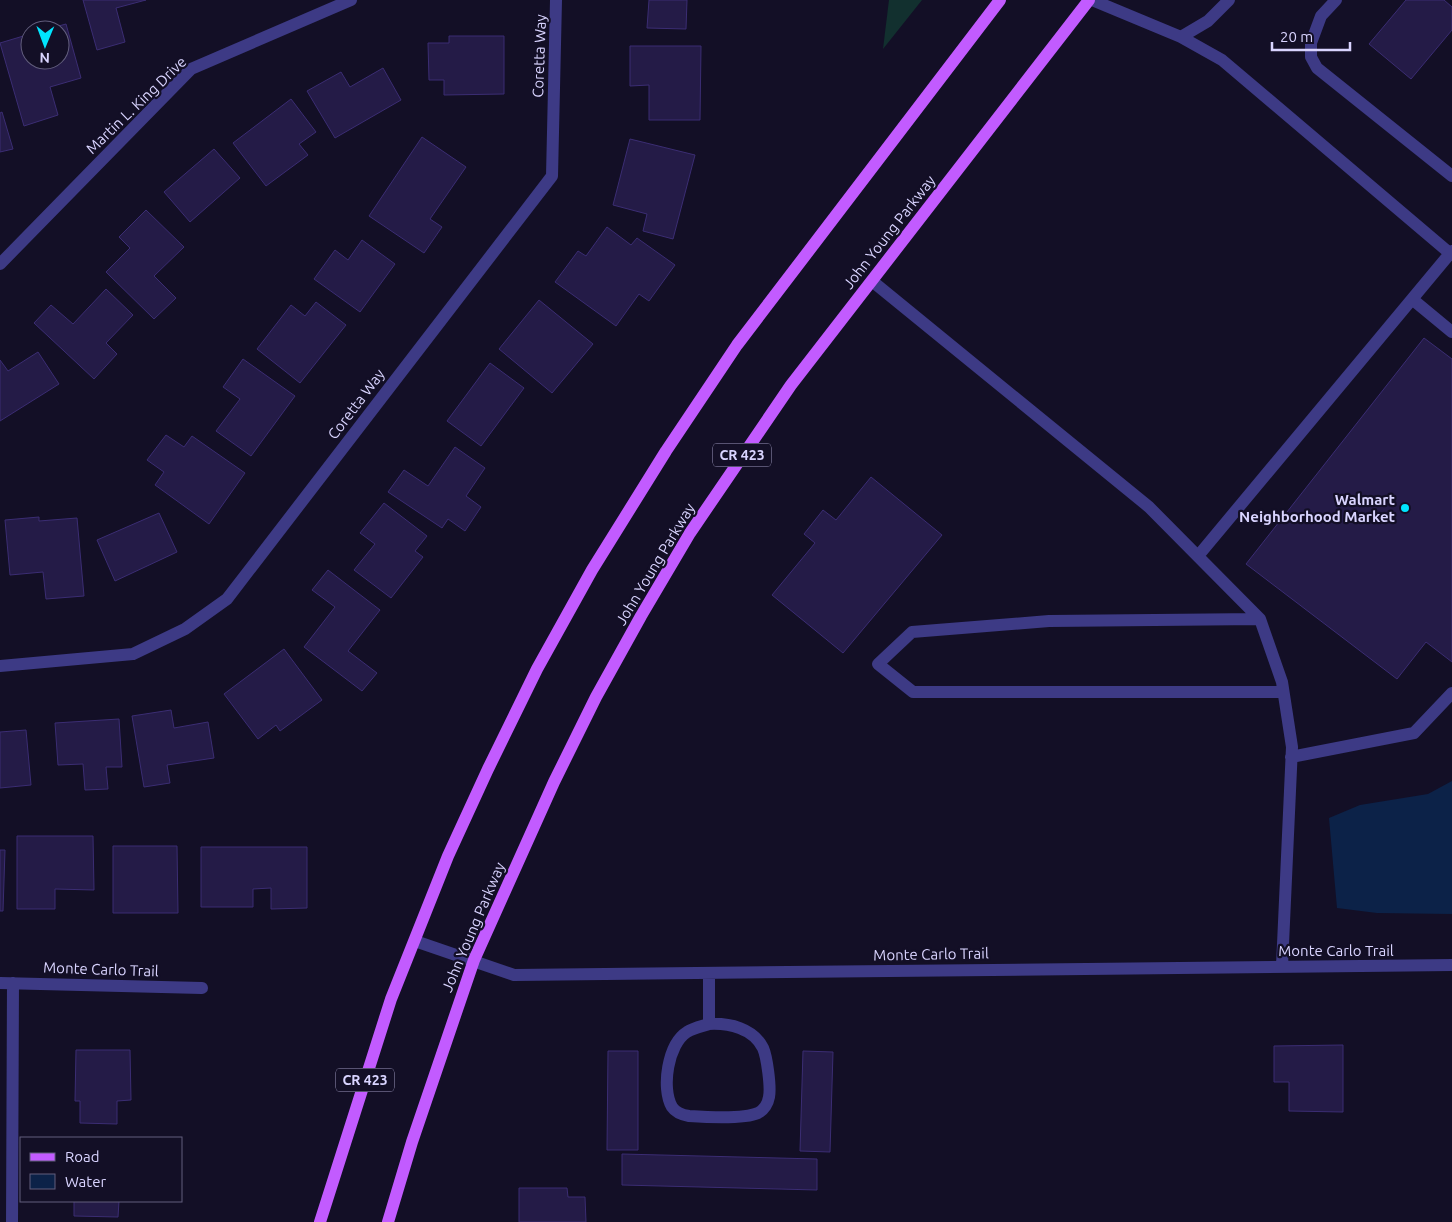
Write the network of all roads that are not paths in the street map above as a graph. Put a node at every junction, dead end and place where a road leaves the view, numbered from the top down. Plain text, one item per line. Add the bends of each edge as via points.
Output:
1 (351, 0) edge
2 (556, 0) edge
3 (1000, 0) edge
4 (1090, 0) edge
5 (1229, 0) edge
6 (1336, 0) edge
7 (1181, 37) junction
8 (1452, 176) edge
9 (1451, 253) edge
10 (0, 264) edge
11 (872, 281) junction
12 (1412, 299) junction
13 (1452, 332) edge
14 (1198, 556) junction
15 (1260, 619) junction
16 (0, 666) edge
17 (1283, 692) junction
18 (1452, 692) edge
19 (1291, 757) junction
20 (415, 941) junction
21 (474, 960) junction
22 (1452, 965) edge
23 (1282, 966) junction
24 (710, 972) junction
25 (0, 983) edge
26 (13, 983) junction
27 (202, 988) dead end
28 (709, 1024) junction
29 (12, 1222) edge
30 (320, 1222) edge
31 (388, 1222) edge

1 - 10 street, Martin L. King Drive via 191,69
2 - 16 street, Coretta Way via 552,176 227,599 185,629 133,654
3 - 20 main road, CR 423 via 737,345 592,570 537,669 488,769 448,856
4 - 7 street
4 - 11 main road, John Young Parkway / CR 423
5 - 7 street via 1208,21
6 - 8 street via 1321,16 1311,43 1311,57 1318,68
7 - 9 street via 1222,60
9 - 12 street
11 - 14 street via 1149,507
11 - 21 main road, John Young Parkway / CR 423 via 791,384 690,534 641,616 554,782
12 - 13 street
12 - 14 street
14 - 15 street
15 - 17 street
15 - 17 street via 1049,621 912,632 878,664 913,692
17 - 19 street
18 - 19 street via 1414,733
19 - 23 street
20 - 21 street, Monte Carlo Trail
20 - 30 main road, CR 423 via 391,999
21 - 24 street, Monte Carlo Trail via 514,975
21 - 31 main road, John Young Parkway / CR 423
22 - 23 street, Monte Carlo Trail
23 - 24 street, Monte Carlo Trail
24 - 28 street
25 - 26 street, Monte Carlo Trail
26 - 27 street, Monte Carlo Trail
26 - 29 street
28 - 28 street via 687,1032 672,1053 666,1079 673,1109 689,1116 759,1112 766,1107 769,1098 767,1064 762,1047 737,1027

